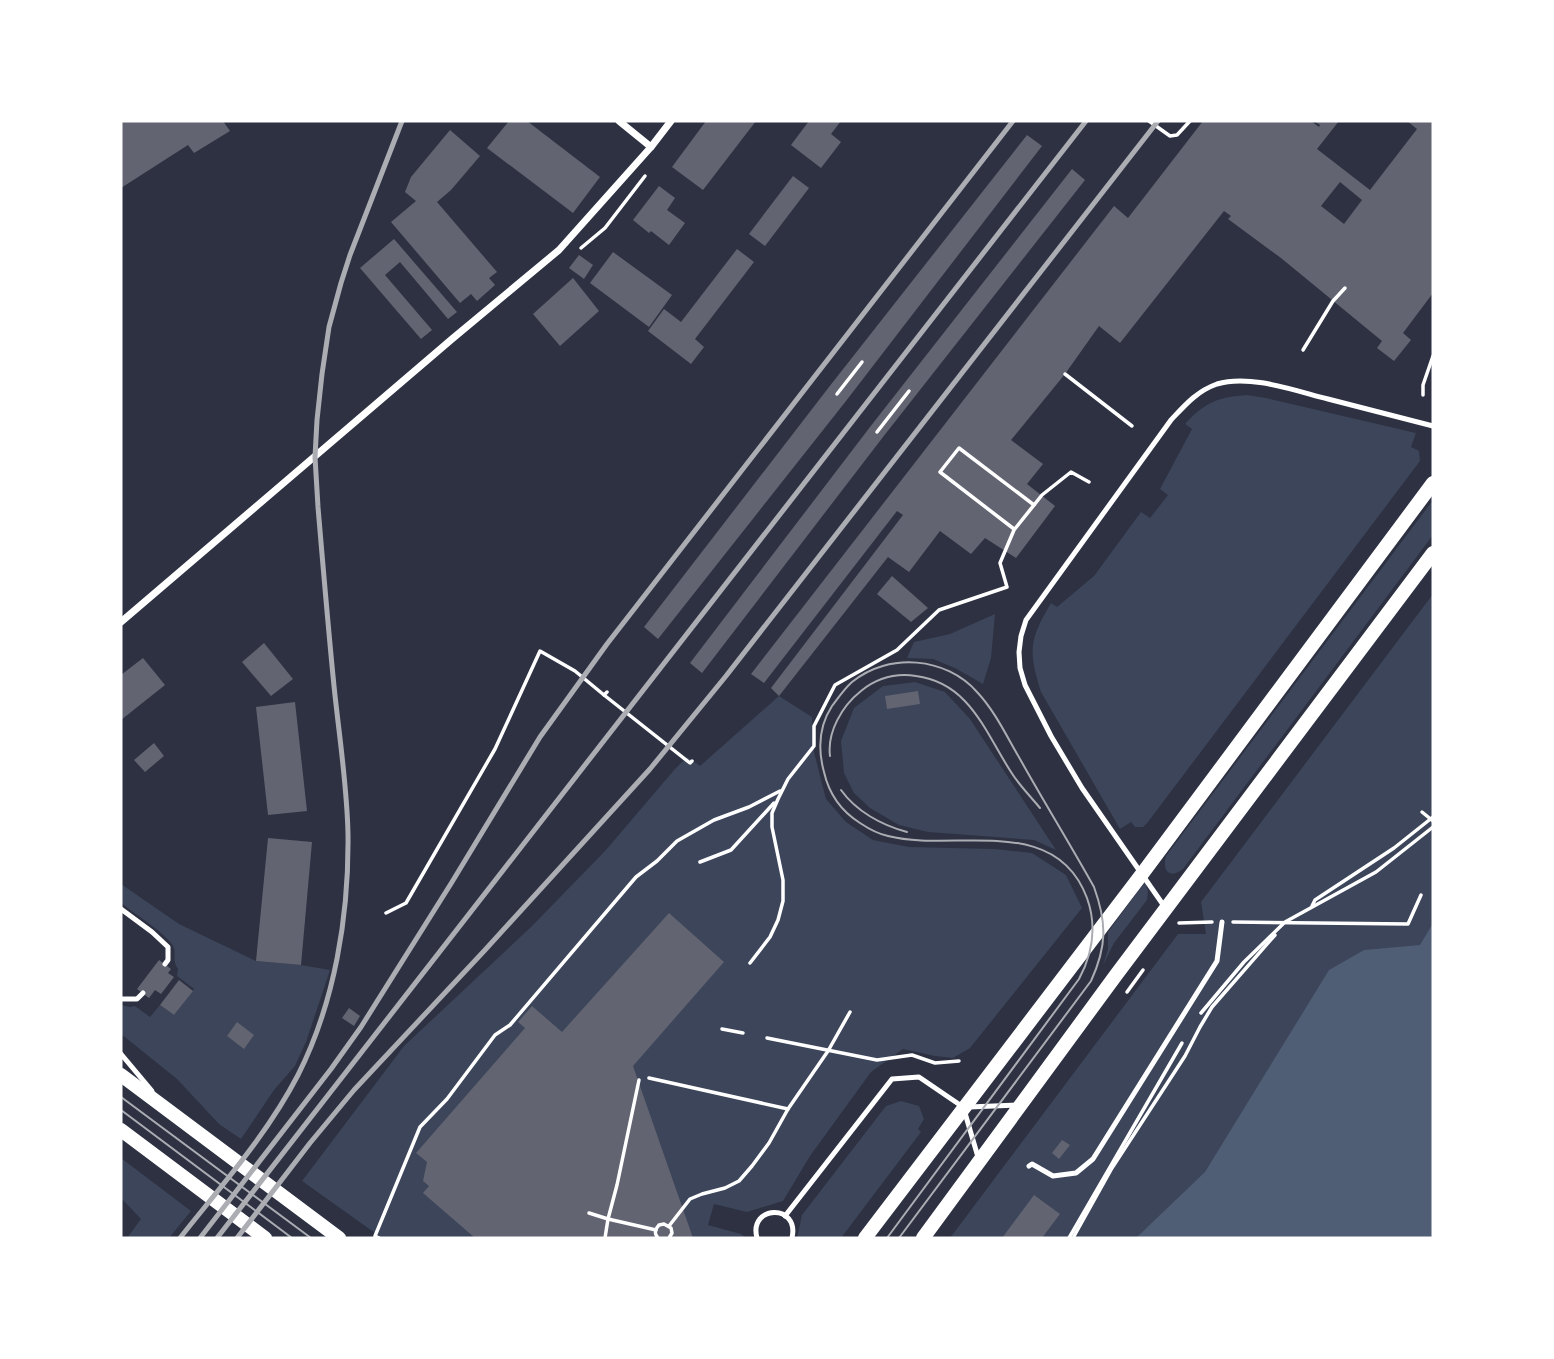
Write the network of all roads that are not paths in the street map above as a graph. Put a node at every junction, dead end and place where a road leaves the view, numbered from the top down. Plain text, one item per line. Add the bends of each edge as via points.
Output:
1 (619, 121) edge
2 (671, 121) edge
3 (651, 146) junction
4 (1433, 426) edge
5 (1433, 483) edge
6 (1433, 553) edge
7 (121, 622) edge
8 (1142, 874) junction
9 (1166, 909) junction
10 (122, 912) edge
11 (1222, 922) road end
12 (165, 964) dead end
13 (143, 993) dead end
14 (121, 999) edge
15 (121, 1054) edge
16 (121, 1075) edge
17 (1021, 1105) junction
18 (963, 1107) junction
19 (170, 1112) junction
20 (121, 1130) edge
21 (979, 1160) junction
22 (1029, 1166) dead end
23 (785, 1216) junction
24 (265, 1238) edge
25 (339, 1238) edge
26 (757, 1238) edge
27 (792, 1238) edge
28 (865, 1238) edge
29 (923, 1238) edge

1 - 3 street
2 - 3 street
3 - 7 street via 559,250
4 - 8 lane via 1276,386 1228,382 1201,392 1171,420 1026,620 1019,652 1025,685 1082,788
5 - 8 main road
6 - 9 main road
8 - 9 lane
8 - 18 main road
9 - 17 main road
10 - 12 lane via 168,947
11 - 22 lane via 1217,961 1093,1159 1076,1173 1053,1176
13 - 14 lane via 137,999
15 - 19 lane
16 - 19 main road
17 - 18 lane
17 - 21 main road
18 - 21 lane
18 - 23 lane via 919,1077 892,1079
18 - 28 main road
19 - 25 main road
20 - 24 main road
21 - 29 main road
23 - 26 lane via 765,1215 756,1226
23 - 27 lane via 791,1221

